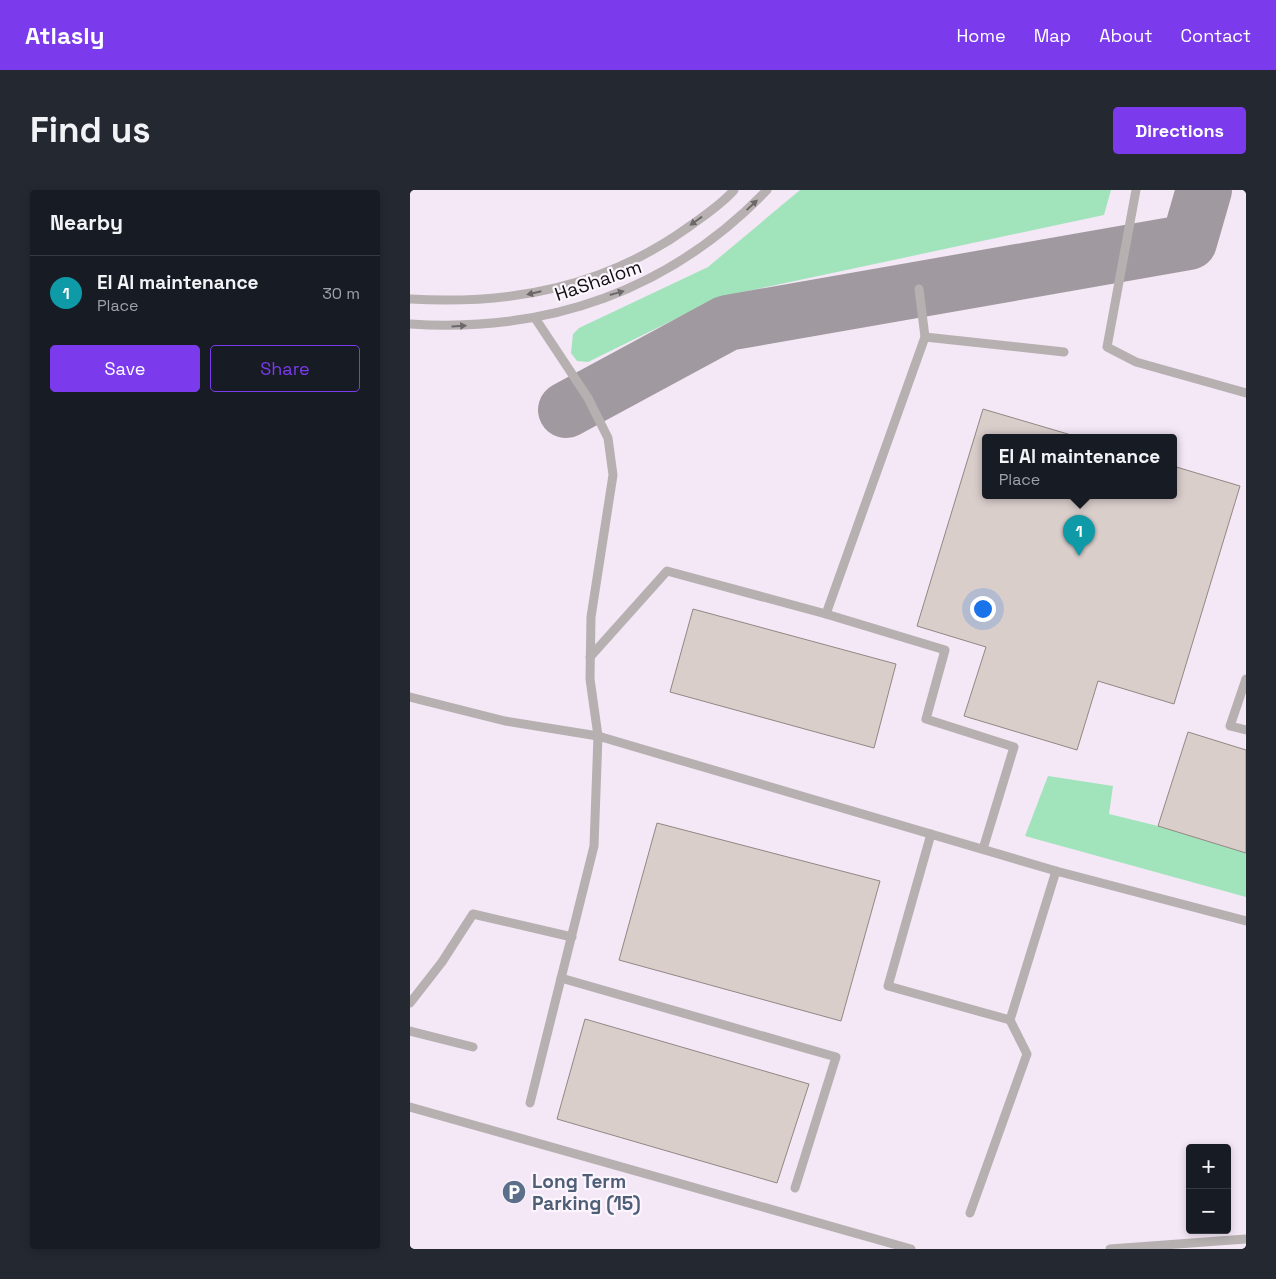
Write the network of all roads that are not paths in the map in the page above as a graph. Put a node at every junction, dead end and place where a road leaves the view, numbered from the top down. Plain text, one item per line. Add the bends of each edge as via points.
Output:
1 (734, 190) edge
2 (767, 190) edge
3 (1136, 190) edge
4 (919, 289) dead end
5 (410, 299) edge
6 (535, 318) junction
7 (410, 324) edge
8 (925, 337) junction
9 (1064, 352) dead end
10 (1246, 393) edge
11 (826, 614) junction
12 (590, 657) junction
13 (1246, 680) edge
14 (410, 697) edge
15 (1246, 730) edge
16 (598, 736) junction
17 (931, 834) junction
18 (983, 850) junction
19 (1056, 871) junction
20 (1246, 921) edge
21 (572, 937) junction
22 (561, 978) junction
23 (410, 1003) edge
24 (1010, 1020) junction
25 (410, 1031) edge
26 (473, 1047) dead end
27 (530, 1103) dead end
28 (410, 1107) edge
29 (796, 1188) dead end
30 (970, 1214) dead end
31 (1246, 1239) edge
32 (911, 1249) edge
33 (1110, 1249) edge

1 -> 5 lane via 669,241 576,284 526,295 463,301
6 -> 2 lane, HaShalom via 627,290 665,272 701,248
3 - 10 lane via 1107,347 1136,362
4 - 8 lane
7 -> 6 lane, HaShalom via 450,326
6 - 12 lane via 588,398 608,438 613,475 591,617
8 - 9 lane
8 - 11 lane
11 - 12 lane via 667,571
11 - 18 lane via 945,650 926,719 1014,747
12 - 16 lane
13 - 15 lane via 1230,726
14 - 16 lane via 506,720
16 - 17 lane
16 - 21 lane via 594,846
17 - 18 lane
17 - 24 lane via 888,986
18 - 19 lane
19 - 20 lane
19 - 24 lane
21 - 22 lane
21 - 23 lane via 473,914
22 - 27 lane
22 - 29 lane via 836,1057
24 - 30 lane via 1027,1054
25 - 26 lane
28 - 32 lane
31 - 33 lane

